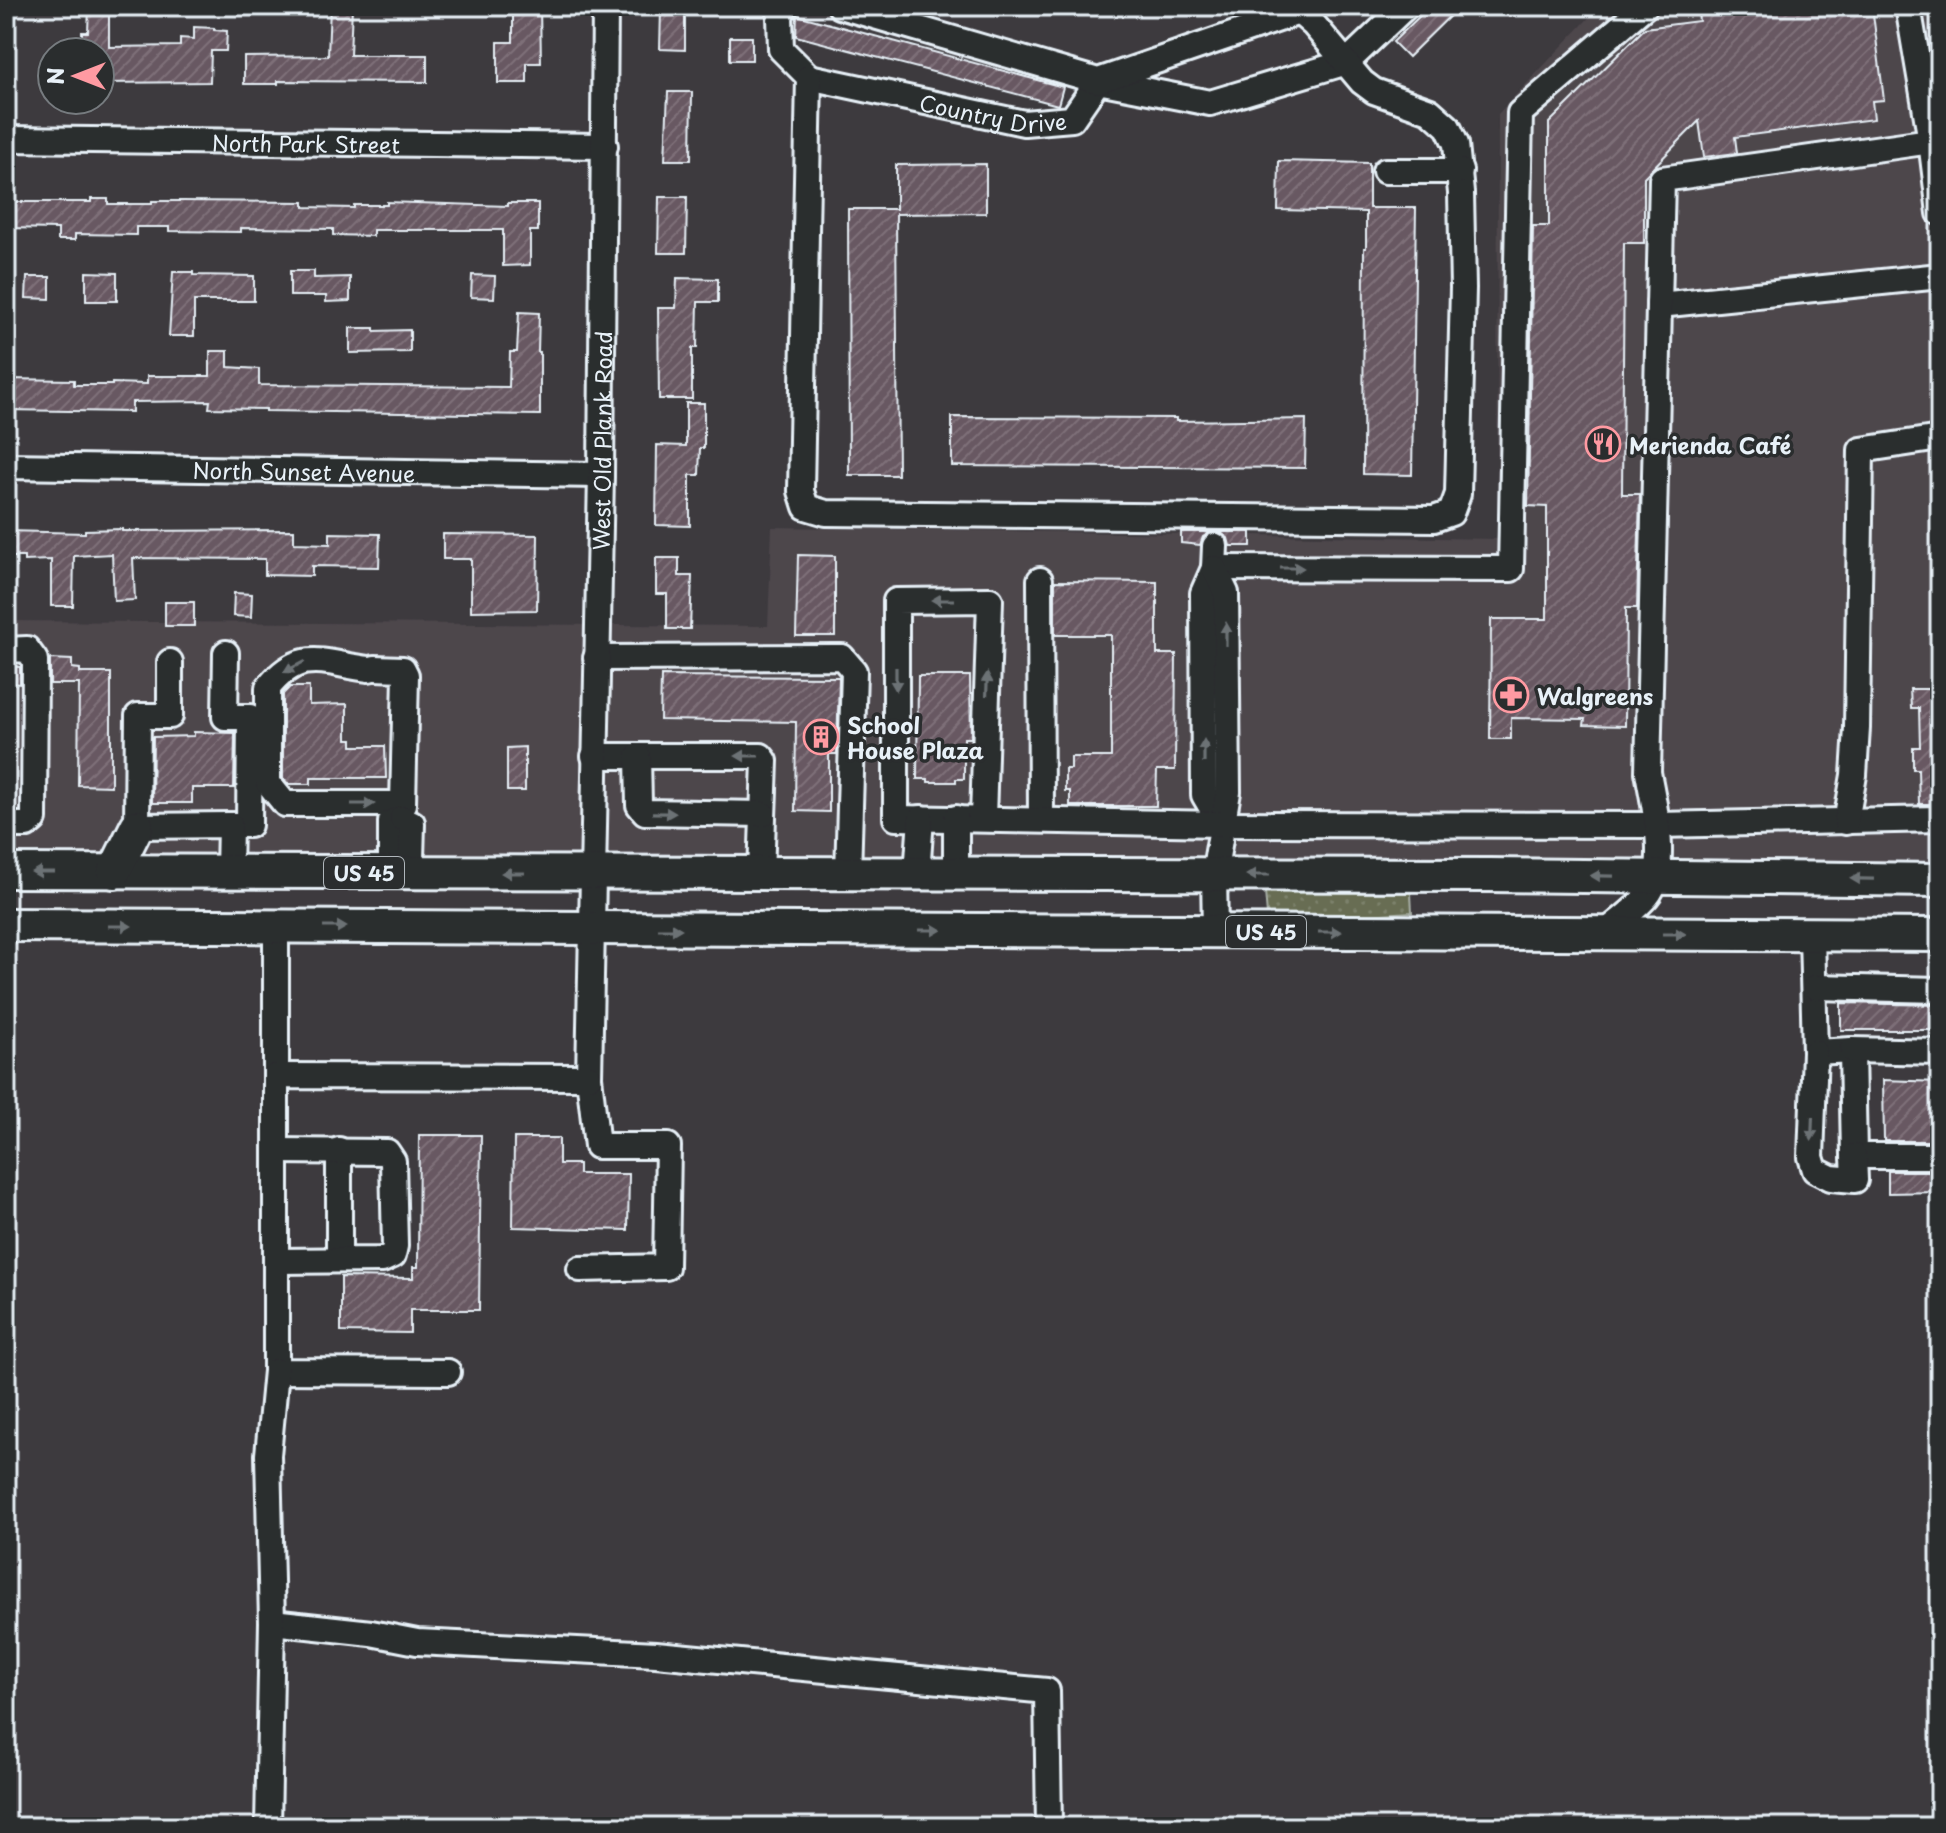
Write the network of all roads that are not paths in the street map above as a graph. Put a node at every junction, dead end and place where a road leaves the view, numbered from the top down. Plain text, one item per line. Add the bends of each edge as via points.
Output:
1 (605, 6) edge
2 (785, 6) edge
3 (840, 6) edge
4 (1406, 6) edge
5 (1645, 6) edge
6 (1908, 6) edge
7 (1347, 62) junction
8 (809, 77) junction
9 (1098, 81) junction
10 (6, 139) edge
11 (1931, 141) junction
12 (605, 146) junction
13 (1385, 171) dead end
14 (1460, 171) junction
15 (1940, 213) edge
16 (1940, 276) edge
17 (1659, 305) junction
18 (1940, 438) edge
19 (6, 466) edge
20 (601, 475) junction
21 (1215, 539) junction
22 (1040, 580) dead end
23 (6, 650) edge
24 (226, 653) dead end
25 (596, 658) junction
26 (170, 662) dead end
27 (594, 756) junction
28 (638, 756) junction
29 (402, 811) junction
30 (763, 814) junction
31 (921, 818) junction
32 (956, 818) junction
33 (983, 818) junction
34 (1041, 819) junction
35 (1940, 819) edge
36 (1846, 822) junction
37 (1221, 824) junction
38 (6, 825) edge
39 (230, 825) junction
40 (1657, 825) junction
41 (137, 826) junction
42 (403, 870) junction
43 (6, 871) edge
44 (114, 872) junction
45 (157, 872) junction
46 (229, 872) junction
47 (591, 874) junction
48 (761, 874) junction
49 (848, 874) junction
50 (917, 874) junction
51 (956, 874) junction
52 (1214, 875) junction
53 (1658, 877) junction
54 (1940, 880) edge
55 (6, 925) edge
56 (229, 926) junction
57 (276, 926) junction
58 (592, 928) junction
59 (1215, 931) junction
60 (1604, 934) junction
61 (1812, 935) junction
62 (1940, 935) edge
63 (1815, 987) junction
64 (1940, 990) edge
65 (1852, 1050) junction
66 (1815, 1052) junction
67 (1940, 1052) edge
68 (276, 1076) junction
69 (589, 1077) junction
70 (339, 1150) junction
71 (276, 1151) junction
72 (1940, 1156) edge
73 (1855, 1168) junction
74 (339, 1260) junction
75 (276, 1261) junction
76 (580, 1269) dead end
77 (276, 1371) junction
78 (448, 1372) dead end
79 (272, 1622) junction
80 (268, 1827) edge
81 (1049, 1827) edge

1 - 12 street, West Old Plank Road
2 - 8 street via 780,16 781,49
3 - 9 street
4 - 7 street
21 -> 5 street via 1511,569 1520,113
6 - 11 street
7 - 9 street via 1210,103
7 - 9 street via 1299,12
7 - 14 street via 1374,91 1430,111 1448,127
8 - 9 street, Country Drive via 1024,123 1072,119
8 - 21 street via 801,491 806,507 826,513
10 - 12 street, North Park Street
11 - 15 street
11 - 17 street via 1662,179
12 - 20 street, West Old Plank Road
13 - 14 street
14 - 21 street via 1458,494 1451,513 1434,519
16 - 17 street
17 - 40 street via 1648,761
18 - 36 street via 1861,450 1857,728
19 - 20 street, North Sunset Avenue
20 - 25 street, West Old Plank Road
37 -> 21 street via 1204,795 1226,593
22 - 34 street
23 - 38 street via 27,649 35,660 34,819 27,825
24 - 39 street via 225,717 250,717 249,825
25 - 27 street, West Old Plank Road
25 - 49 street via 842,657 854,671
26 - 41 street via 170,716 138,716
27 - 28 street
27 - 47 street, West Old Plank Road
28 -> 30 street via 639,805 645,812
30 -> 28 street via 761,756
29 -> 29 street via 403,669 299,661 276,678 268,688 268,783 285,804
29 - 42 street via 412,823 411,859
30 - 48 street
31 - 32 street
33 -> 31 street via 990,600 896,601 896,818
31 - 50 street
32 - 33 street
32 - 51 street
33 - 34 street
34 - 37 street
35 - 36 street
36 - 40 street
37 - 40 street
37 - 52 street
39 - 41 street
39 - 46 street
40 - 53 street
41 - 44 main road
41 - 45 main road
42 - 46 main road, US 45
47 -> 42 main road, US 45
44 -> 43 main road, US 45
44 - 45 main road, US 45
45 - 46 main road, US 45
46 - 56 main road
47 - 48 main road, US 45
47 - 58 street, West Old Plank Road
48 - 49 main road, US 45
49 - 50 main road, US 45
50 - 51 main road, US 45
51 - 52 main road, US 45
53 -> 52 main road, US 45
52 - 59 street
54 -> 53 main road, US 45
53 - 60 street via 1647,896
55 -> 56 main road, US 45
56 - 57 main road, US 45
57 -> 58 main road, US 45
57 - 68 street
58 -> 59 main road, US 45
58 - 69 street, West Old Plank Road
59 -> 60 main road, US 45
60 -> 61 main road, US 45
61 - 62 main road, US 45
61 - 63 street
63 - 64 street
63 - 66 street
65 - 66 street
65 - 67 street
65 - 73 street
66 -> 73 street via 1815,1170 1831,1178
68 - 69 street
68 - 71 street
69 - 76 street, West Old Plank Road via 597,1146 668,1146 666,1267
70 - 71 street
70 - 74 street
70 - 74 street via 387,1152 393,1161 395,1246 393,1255 382,1260
71 - 75 street
72 - 73 street
74 - 75 street
75 - 77 street
77 - 78 street
77 - 79 street via 268,1455
79 - 80 street
79 - 81 street via 417,1642 656,1654 1047,1691

